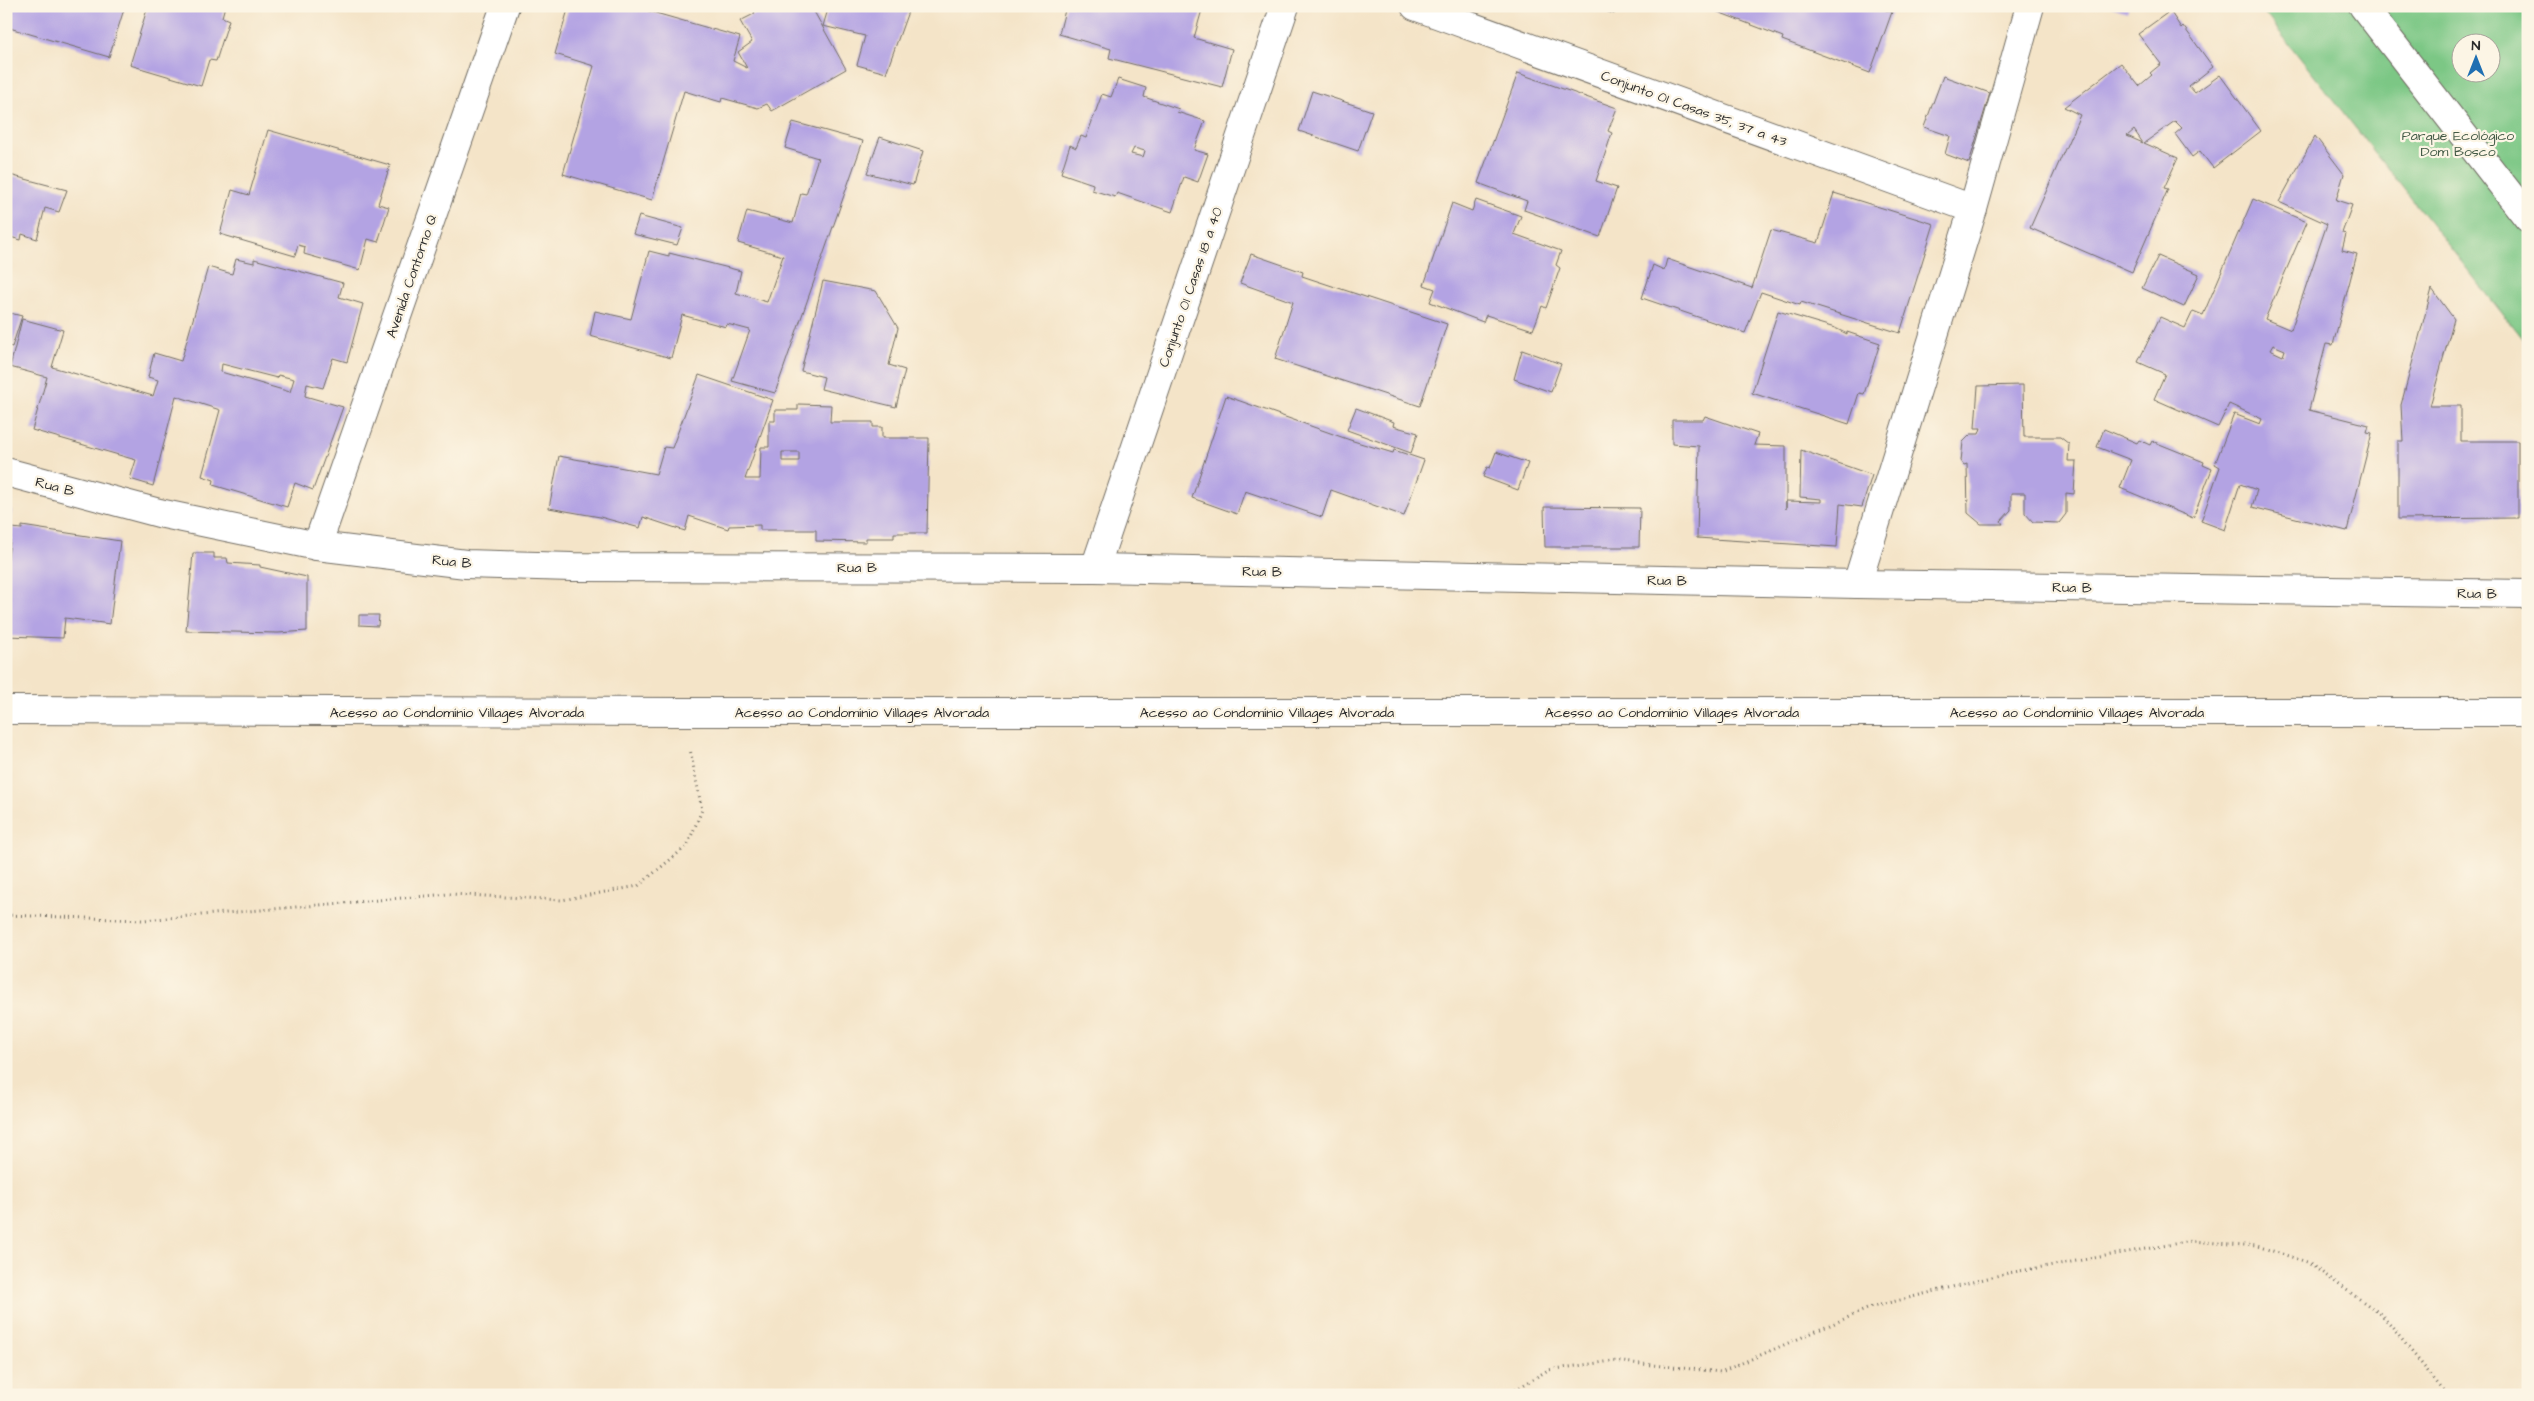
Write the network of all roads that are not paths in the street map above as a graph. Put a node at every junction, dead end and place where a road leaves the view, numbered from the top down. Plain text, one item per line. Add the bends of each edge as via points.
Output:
1 (505, 6) edge
2 (1285, 6) edge
3 (1415, 6) edge
4 (2030, 6) edge
5 (2363, 6) edge
6 (1973, 209) junction
7 (2528, 218) edge
8 (6, 472) edge
9 (317, 546) junction
10 (1095, 568) junction
11 (1856, 584) junction
12 (2528, 594) edge
13 (6, 710) edge
14 (2528, 712) edge

1 - 9 street, Avenida Contorno Q
2 - 10 street, Conjunto 01 Casas 18 a 40
3 - 6 street, Conjunto 01 Casas 35, 37 a 43
4 - 6 street
5 - 7 street
6 - 11 street
8 - 9 street, Rua B via 159,512
9 - 10 street, Rua B via 466,564
10 - 11 street, Rua B
11 - 12 street, Rua B
13 - 14 street, Acesso ao Condomínio Villages Alvorada

